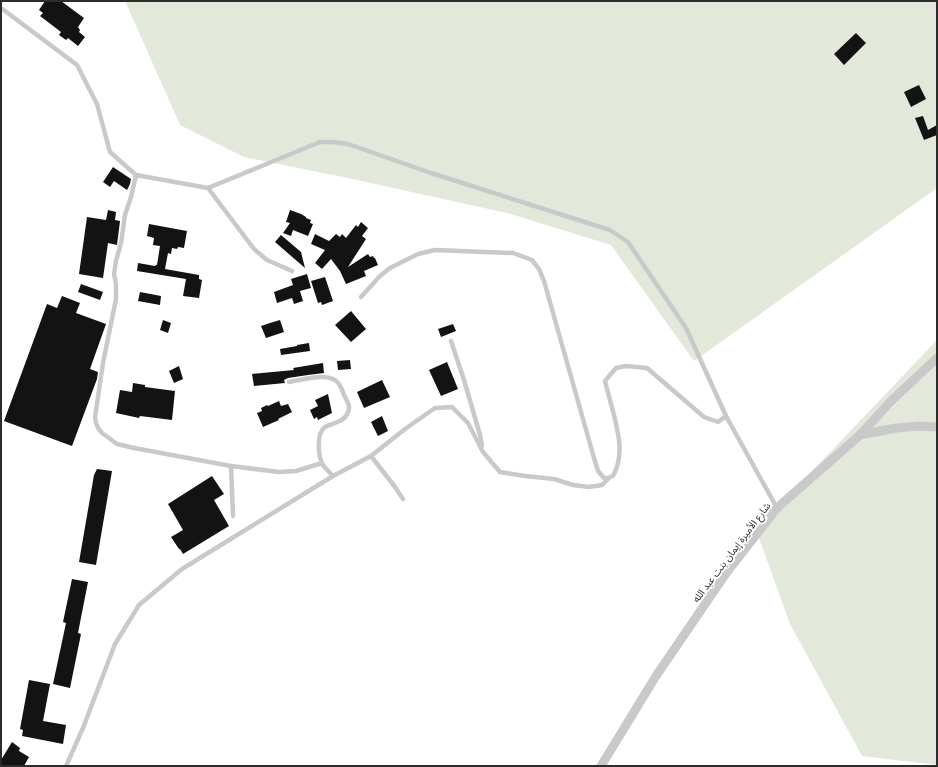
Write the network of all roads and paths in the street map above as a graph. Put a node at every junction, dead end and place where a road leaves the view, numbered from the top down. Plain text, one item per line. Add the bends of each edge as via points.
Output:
1 (1, 8) edge
2 (136, 175) junction
3 (208, 188) junction
4 (292, 271) dead end
5 (361, 297) dead end
6 (451, 340) dead end
7 (937, 358) edge
8 (289, 382) dead end
9 (726, 416) junction
10 (937, 427) edge
11 (860, 435) junction
12 (483, 452) junction
13 (371, 456) junction
14 (322, 463) junction
15 (231, 466) junction
16 (333, 476) junction
17 (610, 477) junction
18 (402, 499) dead end
19 (777, 508) junction
20 (233, 516) dead end
21 (66, 766) edge
22 (600, 766) edge

1 - 2 lane via 77,65 97,104 110,152
2 - 3 lane
2 - 15 lane via 116,261 116,299 94,418 102,433 118,444
3 - 4 lane via 254,249 267,260
3 - 9 lane via 320,142 333,142 348,144 610,230 628,242 686,328
5 - 17 lane via 390,268 418,254 435,250 513,253 532,260 544,281 598,471 604,478
6 - 12 lane
7 - 11 street, شارع الأميرة إيمان بنت عبد الله via 890,402
8 - 14 lane via 324,376 331,378 338,383 349,404 346,416 322,430 318,446
9 - 17 lane via 718,422 704,417 647,368 616,368 605,381 620,438 618,465
9 - 19 lane
10 - 11 street via 896,428
11 - 19 street, شارع الأميرة إيمان بنت عبد الله
12 - 13 lane via 468,422 452,407 435,408
12 - 17 lane via 500,472 554,479 589,487 602,485
13 - 16 lane
13 - 18 lane
14 - 15 lane via 279,472
14 - 16 lane
15 - 20 lane
16 - 21 lane via 182,569 139,605 115,644
19 - 22 street, شارع الأميرة إيمان بنت عبد الله via 727,572 656,676

